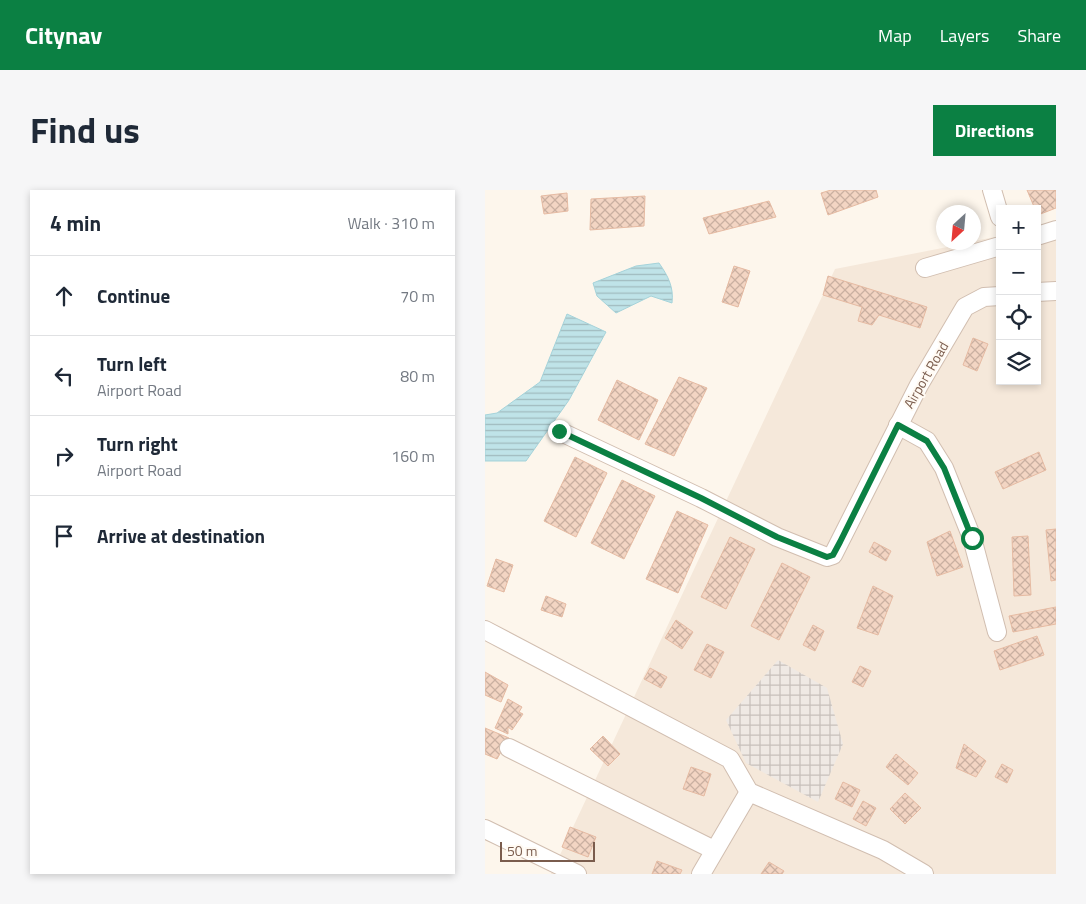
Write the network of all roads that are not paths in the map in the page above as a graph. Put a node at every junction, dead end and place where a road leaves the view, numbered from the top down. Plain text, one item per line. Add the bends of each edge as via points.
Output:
1 (992, 190) edge
2 (996, 205) edge
3 (1056, 230) edge
4 (1041, 235) edge
5 (996, 247) edge
6 (925, 268) dead end
7 (1056, 290) edge
8 (1041, 292) edge
9 (996, 296) edge
10 (898, 425) junction
11 (559, 431) dead end
12 (485, 630) edge
13 (997, 632) dead end
14 (509, 748) dead end
15 (749, 792) junction
16 (485, 829) edge
17 (714, 850) junction
18 (577, 874) edge
19 (701, 874) edge
20 (924, 874) edge

1 - 2 street
3 - 4 street
5 - 6 street
7 - 8 street
9 - 10 street, Airport Road via 984,297 965,307
10 - 11 street, Airport Road via 837,548 833,555 827,557 777,537
10 - 13 street via 927,441 944,468 972,538
12 - 15 street via 730,759
14 - 17 street
15 - 17 street
15 - 20 street via 883,850
16 - 18 street
17 - 19 street

